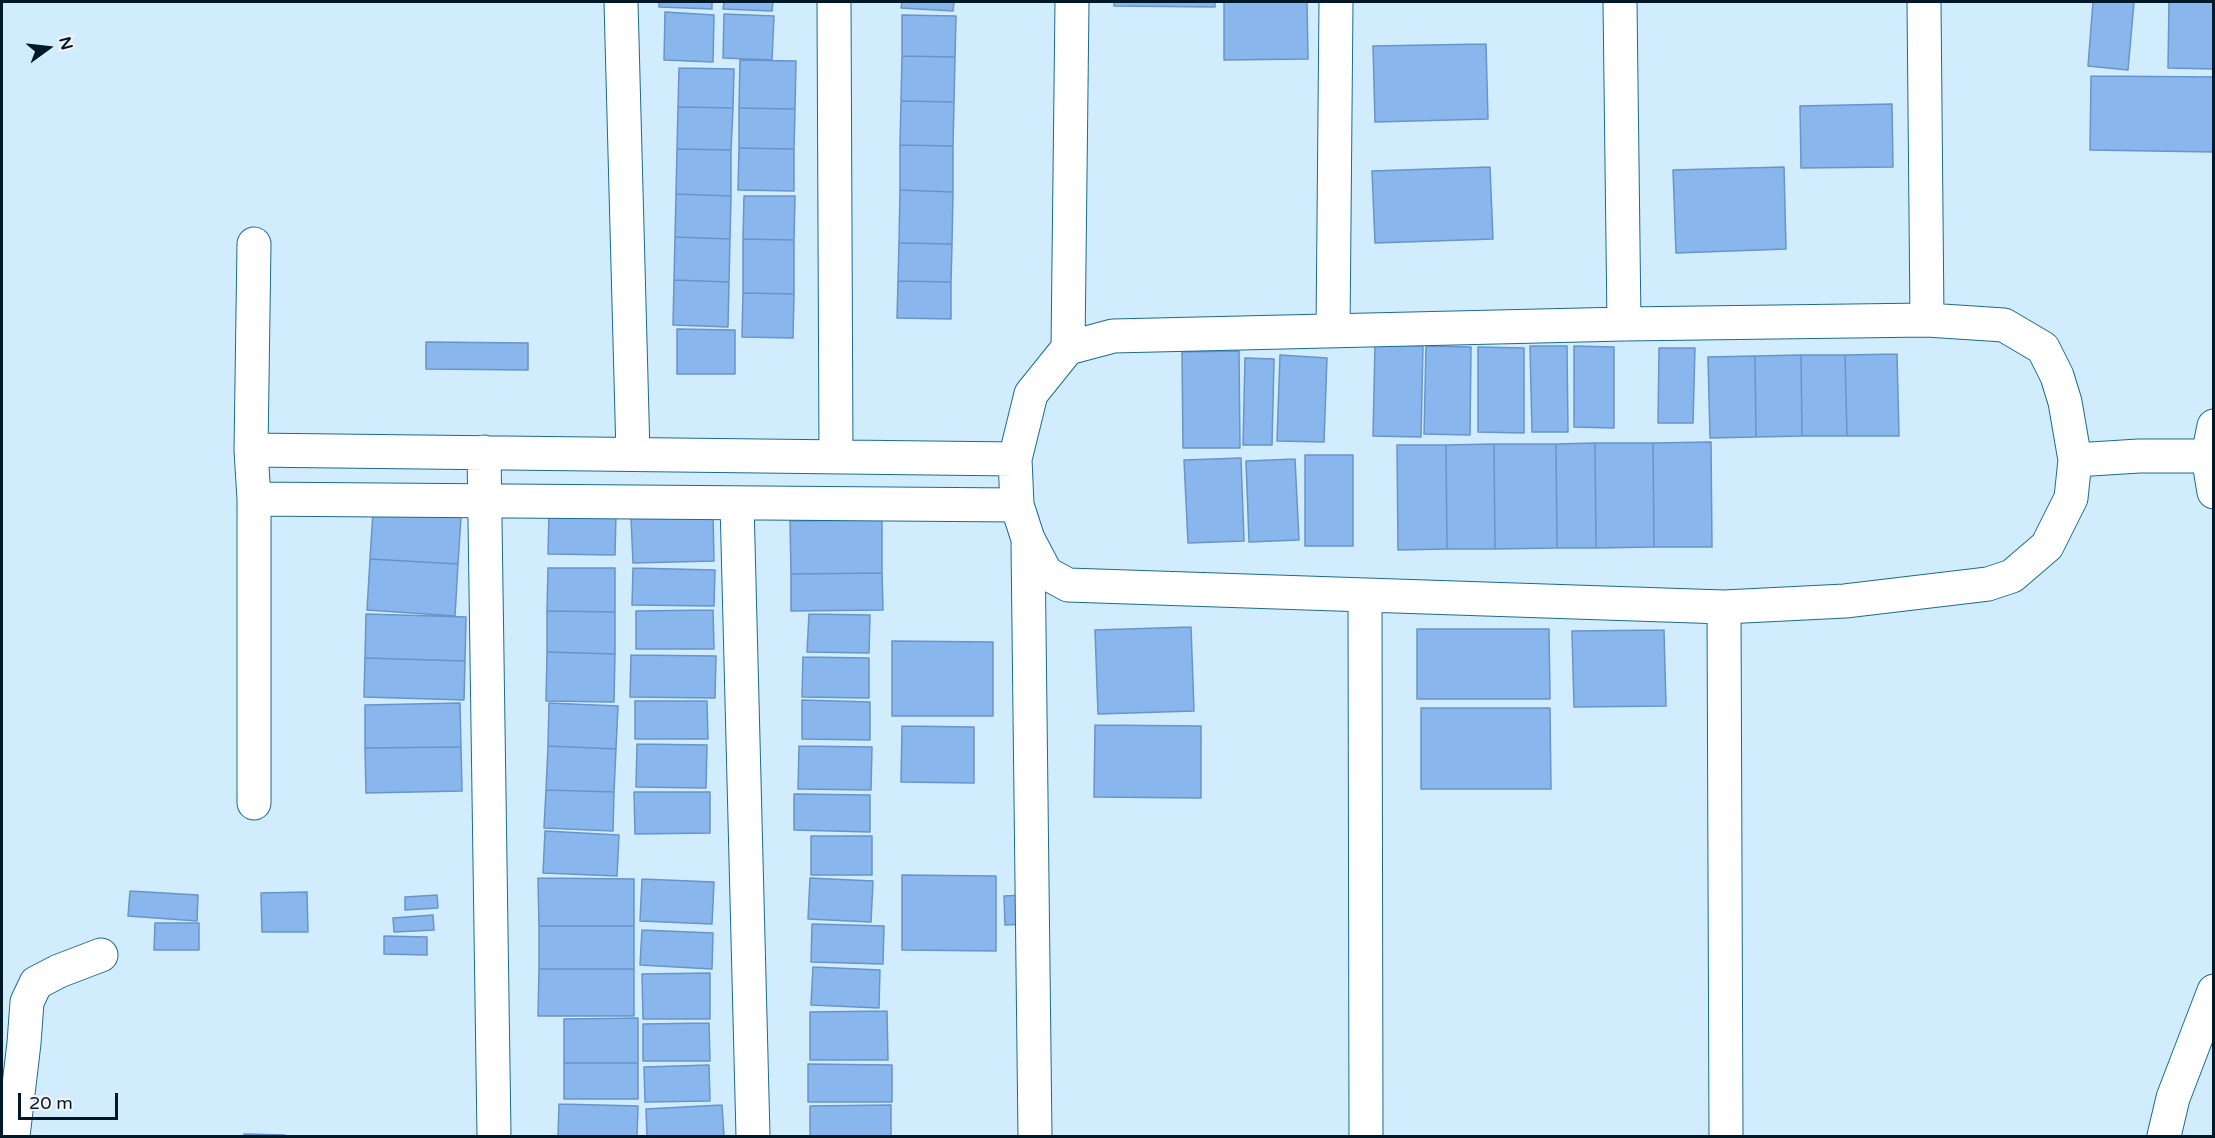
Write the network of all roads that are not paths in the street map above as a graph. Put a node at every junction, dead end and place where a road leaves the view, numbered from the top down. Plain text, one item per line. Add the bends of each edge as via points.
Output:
1 (621, 2) edge
2 (834, 2) edge
3 (1072, 2) edge
4 (1336, 2) edge
5 (1620, 2) edge
6 (1924, 2) edge
7 (254, 244) dead end
8 (1927, 320) junction
9 (1624, 324) junction
10 (1333, 331) junction
11 (1068, 348) junction
12 (2211, 441) edge
13 (251, 450) junction
14 (484, 452) junction
15 (633, 454) junction
16 (836, 456) junction
17 (1015, 459) junction
18 (2075, 460) junction
19 (2214, 492) edge
20 (254, 499) junction
21 (486, 501) junction
22 (737, 503) junction
23 (1017, 505) junction
24 (1028, 539) junction
25 (1365, 596) junction
26 (1724, 608) junction
27 (254, 803) dead end
28 (101, 955) dead end
29 (2214, 991) edge
30 (9, 1132) edge
31 (494, 1137) edge
32 (753, 1137) edge
33 (1035, 1137) edge
34 (1366, 1137) edge
35 (1726, 1137) edge
36 (2164, 1137) edge

1 - 15 street
2 - 16 street
3 - 11 street
4 - 10 street
5 - 9 street
6 - 8 street
7 - 13 street
8 - 9 street
8 - 18 street via 2004,325 2043,348 2065,402
9 - 10 street
10 - 11 street via 1113,336
11 - 17 street via 1031,394
12 - 18 street via 2139,456
12 - 19 street
13 - 14 street
13 - 20 street
14 - 15 street
14 - 21 street
15 - 16 street
16 - 17 street
17 - 23 street
18 - 26 street via 2071,498 2047,546 2012,576 1988,585 1845,601
20 - 21 street
20 - 27 street
21 - 22 street
21 - 31 street
22 - 23 street
22 - 32 street
23 - 24 street
24 - 25 street via 1046,573 1068,585
24 - 33 street
25 - 26 street
25 - 34 street
26 - 35 street
28 - 30 street via 36,983 27,1002
29 - 36 street via 2173,1098

